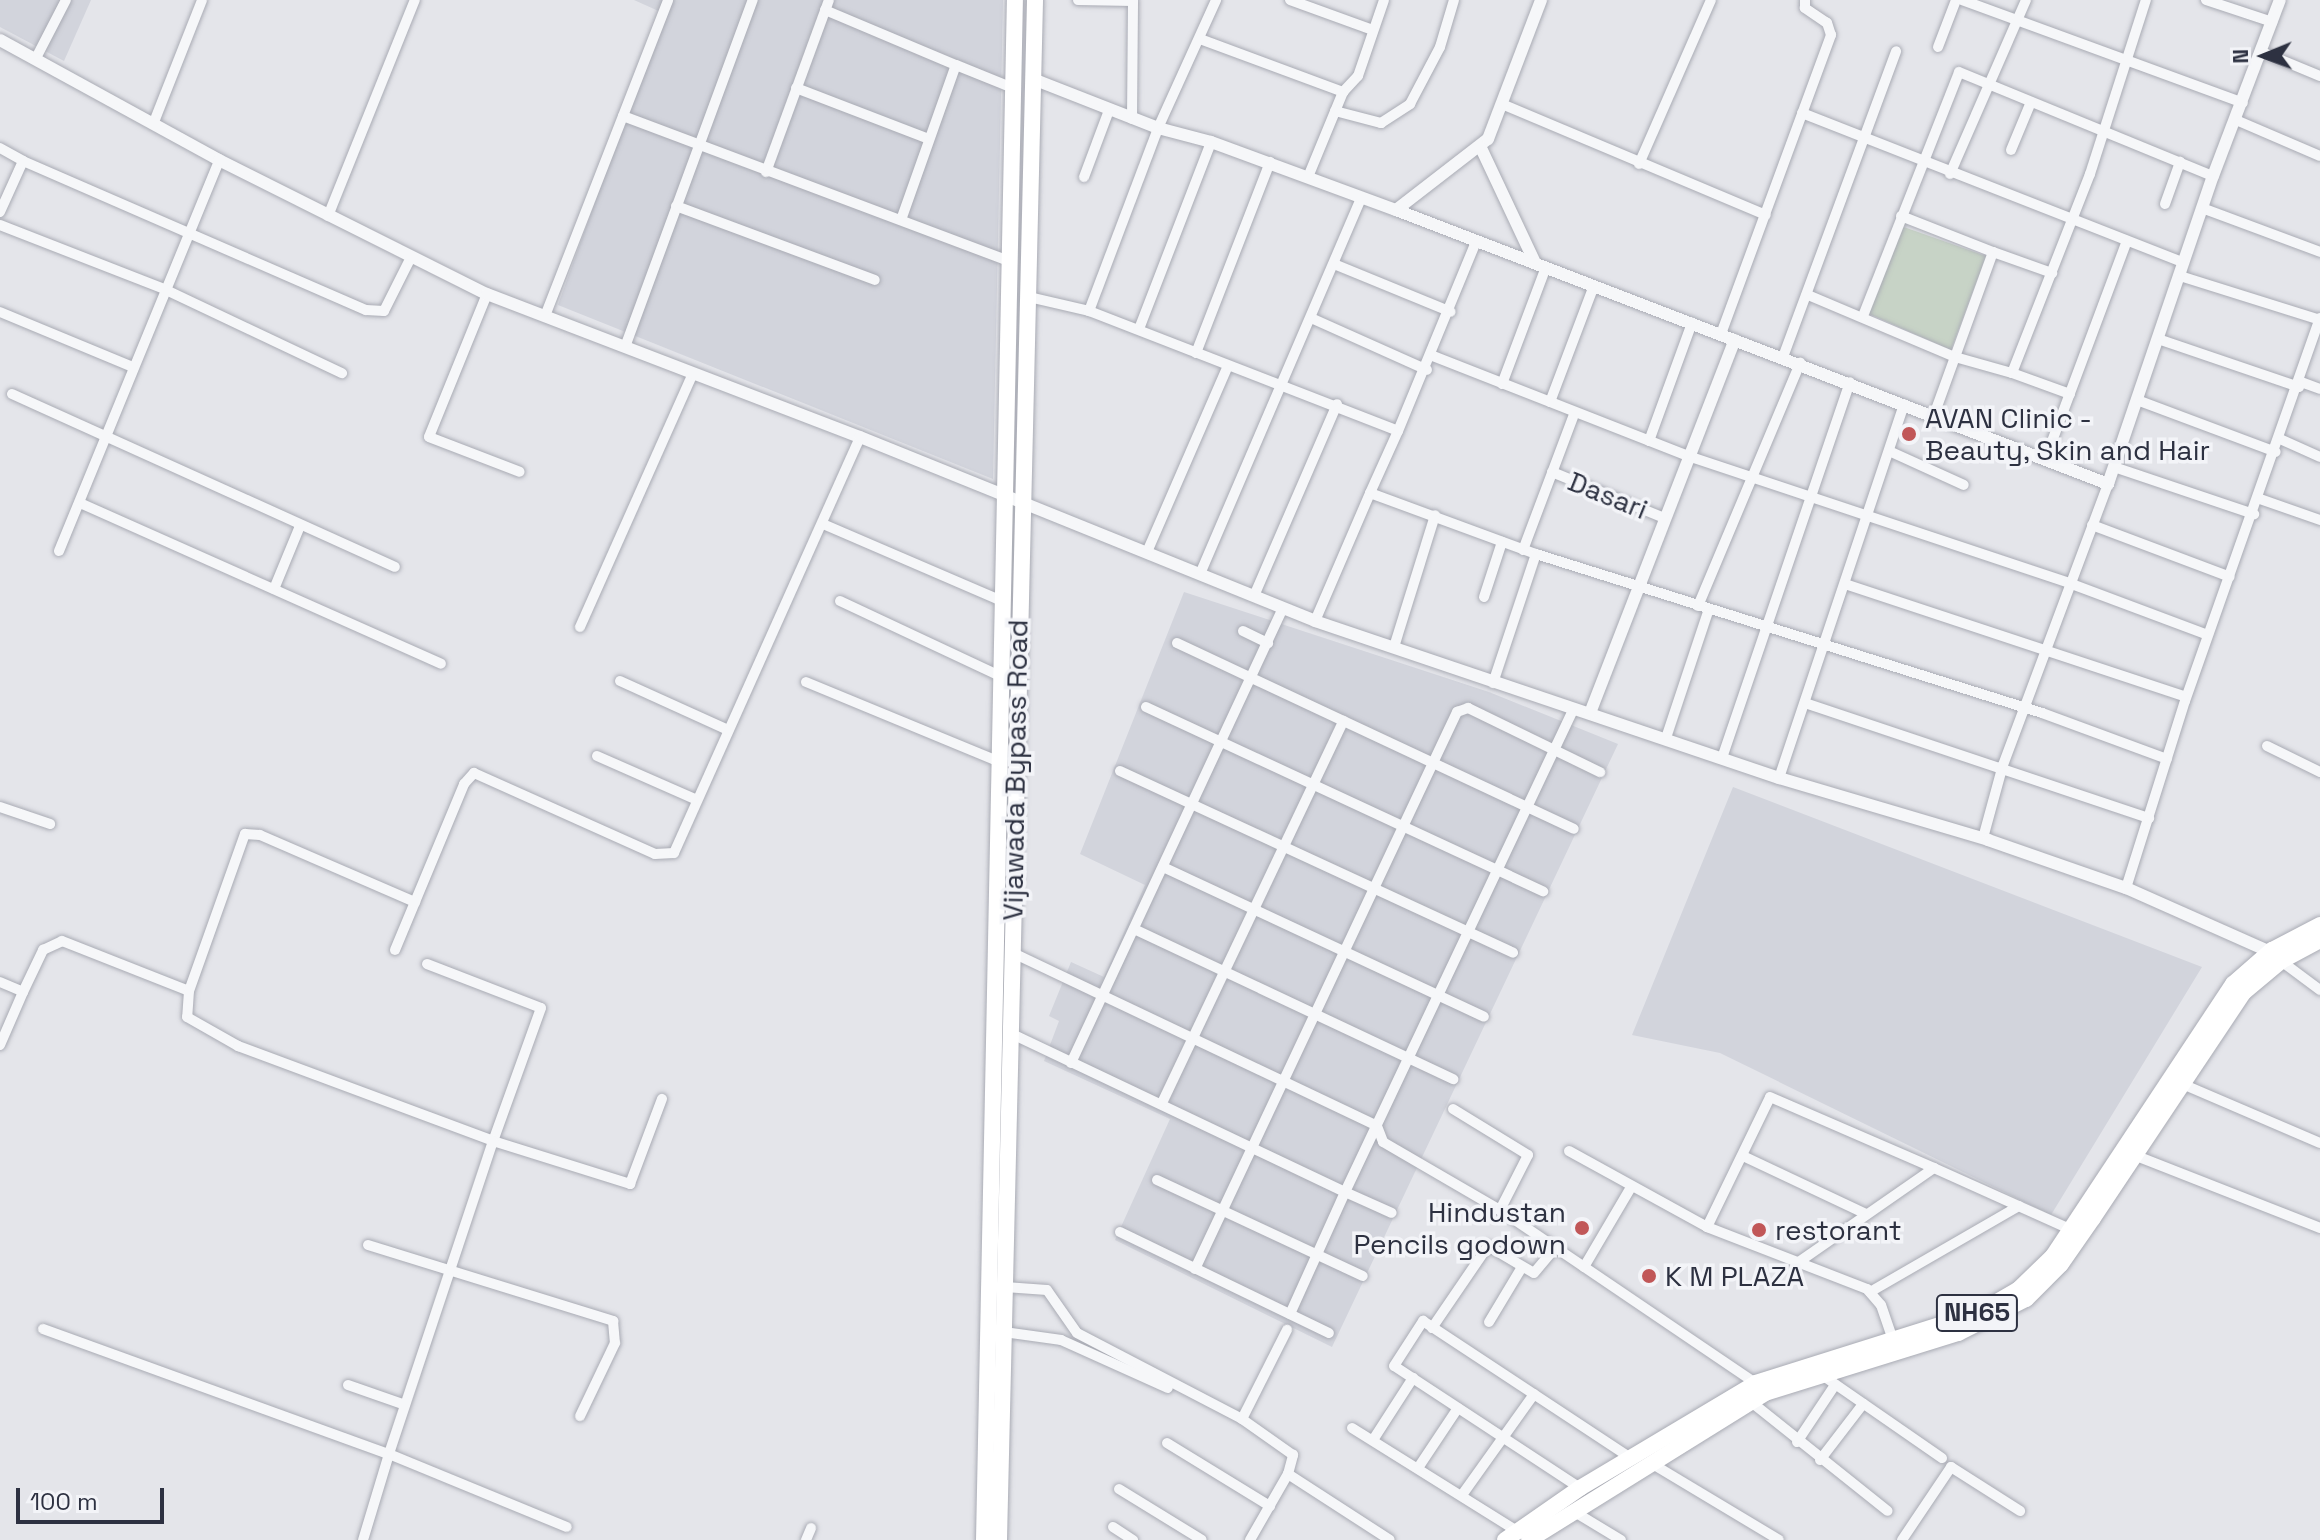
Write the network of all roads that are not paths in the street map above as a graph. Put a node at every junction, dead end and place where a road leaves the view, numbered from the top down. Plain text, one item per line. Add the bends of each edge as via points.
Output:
1 (66, 0) edge
2 (202, 0) edge
3 (415, 0) edge
4 (668, 0) edge
5 (753, 0) edge
6 (1015, 0) edge
7 (1035, 0) edge
8 (1078, 0) edge
9 (1133, 0) edge
10 (1216, 0) edge
11 (1290, 0) edge
12 (1384, 0) edge
13 (1454, 0) edge
14 (1541, 0) edge
15 (1711, 0) edge
16 (1805, 0) edge
17 (1959, 0) edge
18 (2026, 0) edge
19 (2146, 0) edge
20 (2206, 0) edge
21 (2280, 0) edge
22 (827, 5) edge
23 (2017, 21) junction
24 (2272, 22) junction
25 (1373, 30) junction
26 (1200, 39) junction
27 (0, 40) edge
28 (1938, 47) dead end
29 (1896, 51) dead end
30 (2262, 52) junction
31 (36, 58) junction
32 (2125, 60) junction
33 (956, 65) junction
34 (2320, 76) edge
35 (1033, 79) junction
36 (1990, 85) junction
37 (796, 88) junction
38 (1013, 88) junction
39 (1343, 92) junction
40 (2031, 102) junction
41 (2243, 103) junction
42 (1502, 104) junction
43 (1109, 110) junction
44 (1335, 111) junction
45 (1802, 113) junction
46 (623, 116) junction
47 (1132, 119) junction
48 (2236, 120) junction
49 (154, 122) junction
50 (1158, 128) junction
51 (2103, 131) junction
52 (929, 139) junction
53 (699, 142) junction
54 (1211, 142) junction
55 (1864, 142) junction
56 (0, 148) edge
57 (1481, 148) junction
58 (2011, 150) dead end
59 (2320, 156) edge
60 (219, 160) junction
61 (23, 161) junction
62 (1270, 162) junction
63 (2180, 162) junction
64 (1922, 163) junction
65 (1639, 164) junction
66 (766, 172) junction
67 (1950, 174) junction
68 (2213, 176) junction
69 (1084, 177) dead end
70 (1308, 177) junction
71 (1361, 199) junction
72 (2165, 204) dead end
73 (676, 206) junction
74 (2202, 208) junction
75 (1396, 210) junction
76 (0, 212) edge
77 (1766, 215) junction
78 (328, 216) junction
79 (1901, 216) junction
80 (901, 220) junction
81 (2072, 220) junction
82 (0, 225) edge
83 (191, 231) junction
84 (2127, 241) junction
85 (1476, 242) junction
86 (1993, 252) junction
87 (2320, 252) edge
88 (410, 259) junction
89 (1007, 260) junction
90 (2184, 263) junction
91 (1334, 264) junction
92 (1541, 265) junction
93 (2052, 273) junction
94 (2180, 276) junction
95 (875, 280) dead end
96 (1593, 288) junction
97 (164, 289) junction
98 (487, 294) junction
99 (1808, 295) junction
100 (1029, 297) junction
101 (1089, 311) junction
102 (0, 312) edge
103 (1451, 312) junction
104 (545, 316) junction
105 (1863, 316) junction
106 (1311, 318) junction
107 (2320, 319) edge
108 (1692, 323) junction
109 (1139, 329) junction
110 (1721, 334) junction
111 (2158, 339) junction
112 (1735, 340) junction
113 (625, 347) junction
114 (1196, 353) junction
115 (1433, 356) junction
116 (1783, 357) junction
117 (1955, 357) junction
118 (1800, 363) junction
119 (1228, 366) junction
120 (133, 367) junction
121 (1427, 370) junction
122 (342, 373) dead end
123 (693, 373) junction
124 (2012, 373) junction
125 (1850, 382) junction
126 (1502, 384) junction
127 (2300, 384) junction
128 (1283, 386) junction
129 (2320, 389) edge
130 (12, 394) dead end
131 (2070, 394) junction
132 (2137, 400) junction
133 (1550, 402) junction
134 (1337, 404) junction
135 (1904, 404) junction
136 (1575, 412) junction
137 (1934, 415) junction
138 (1398, 431) junction
139 (106, 434) junction
140 (860, 437) junction
141 (2280, 439) junction
142 (1649, 441) junction
143 (1889, 451) junction
144 (2276, 452) junction
145 (1688, 456) junction
146 (2320, 457) edge
147 (2045, 460) junction
148 (2114, 467) junction
149 (520, 472) dead end
150 (1552, 472) junction
151 (1751, 478) junction
152 (2108, 484) junction
153 (1964, 485) dead end
154 (1370, 493) junction
155 (1812, 498) junction
156 (1014, 499) junction
157 (2260, 499) junction
158 (80, 503) junction
159 (2254, 514) junction
160 (1435, 515) junction
161 (1664, 518) junction
162 (1868, 519) junction
163 (2320, 520) edge
164 (823, 524) junction
165 (2092, 525) junction
166 (300, 526) junction
167 (1502, 542) junction
168 (1523, 550) junction
169 (59, 551) dead end
170 (1147, 552) junction
171 (1536, 554) junction
172 (395, 567) dead end
173 (1200, 574) junction
174 (2230, 577) junction
175 (1639, 583) junction
176 (2069, 583) junction
177 (1845, 584) junction
178 (274, 589) junction
179 (1254, 596) junction
180 (1484, 597) dead end
181 (840, 601) dead end
182 (1004, 602) junction
183 (1283, 608) junction
184 (1703, 608) junction
185 (1315, 621) junction
186 (1765, 626) junction
187 (580, 627) dead end
188 (1243, 631) dead end
189 (2208, 635) junction
190 (1177, 643) dead end
191 (1268, 643) junction
192 (1824, 645) junction
193 (1394, 647) junction
194 (2046, 648) junction
195 (441, 664) dead end
196 (1002, 677) junction
197 (1251, 678) junction
198 (620, 681) dead end
199 (806, 682) dead end
200 (1493, 683) junction
201 (2186, 697) junction
202 (1805, 703) junction
203 (1146, 707) dead end
204 (2024, 707) junction
205 (1574, 708) junction
206 (1590, 713) junction
207 (1343, 721) junction
208 (728, 730) junction
209 (1666, 738) junction
210 (1221, 743) junction
211 (2267, 746) dead end
212 (1554, 749) junction
213 (597, 756) dead end
214 (1722, 758) junction
215 (2167, 759) junction
216 (1000, 762) junction
217 (1433, 764) junction
218 (2003, 765) junction
219 (1120, 771) dead end
220 (1600, 772) dead end
221 (2320, 772) edge
222 (1779, 778) junction
223 (1312, 786) junction
224 (697, 800) junction
225 (1192, 804) junction
226 (0, 807) edge
227 (1527, 809) junction
228 (2149, 818) junction
229 (50, 824) dead end
230 (1403, 828) junction
231 (1574, 829) dead end
232 (1983, 838) junction
233 (1284, 846) junction
234 (1163, 867) junction
235 (1497, 872) junction
236 (1375, 888) junction
237 (2126, 888) junction
238 (1543, 891) dead end
239 (415, 902) junction
240 (1252, 910) junction
241 (2320, 925) edge
242 (1134, 929) junction
243 (1469, 933) junction
244 (2320, 940) edge
245 (395, 950) dead end
246 (1004, 951) junction
247 (1344, 951) junction
248 (1513, 953) dead end
249 (2276, 956) junction
250 (427, 964) dead end
251 (1225, 972) junction
252 (0, 982) edge
253 (2320, 990) edge
254 (189, 991) junction
255 (23, 992) junction
256 (1103, 995) junction
257 (1439, 998) junction
258 (1314, 1013) junction
259 (1484, 1017) dead end
260 (1009, 1033) junction
261 (1194, 1038) junction
262 (0, 1045) edge
263 (1410, 1059) junction
264 (1071, 1063) junction
265 (1453, 1079) dead end
266 (1284, 1081) junction
267 (2180, 1083) junction
268 (662, 1099) dead end
269 (1162, 1103) junction
270 (1453, 1109) dead end
271 (1377, 1126) junction
272 (493, 1141) junction
273 (2320, 1143) edge
274 (1254, 1147) junction
275 (1569, 1151) dead end
276 (2134, 1155) junction
277 (1743, 1156) junction
278 (1934, 1168) junction
279 (1157, 1180) dead end
280 (1630, 1189) junction
281 (1345, 1192) junction
282 (2019, 1206) junction
283 (1500, 1210) junction
284 (1222, 1211) junction
285 (1392, 1213) dead end
286 (1866, 1214) junction
287 (1707, 1227) junction
288 (2320, 1228) edge
289 (2070, 1229) junction
290 (1120, 1232) dead end
291 (368, 1245) dead end
292 (1554, 1249) junction
293 (1317, 1254) junction
294 (1799, 1262) junction
295 (1522, 1267) junction
296 (1584, 1267) junction
297 (1195, 1269) junction
298 (451, 1272) junction
299 (1363, 1276) dead end
300 (1005, 1287) junction
301 (1870, 1292) junction
302 (1290, 1314) junction
303 (1489, 1322) dead end
304 (1432, 1328) junction
305 (43, 1329) dead end
306 (1287, 1330) dead end
307 (1004, 1332) junction
308 (1329, 1333) dead end
309 (1893, 1339) junction
310 (1821, 1373) junction
311 (1413, 1378) junction
312 (1756, 1383) junction
313 (348, 1385) dead end
314 (1835, 1385) junction
315 (1168, 1388) dead end
316 (1534, 1394) junction
317 (1750, 1401) junction
318 (1863, 1404) junction
319 (405, 1405) junction
320 (1458, 1408) junction
321 (580, 1416) dead end
322 (1242, 1419) junction
323 (1352, 1428) dead end
324 (1504, 1436) junction
325 (1373, 1440) junction
326 (1797, 1442) junction
327 (1167, 1443) dead end
328 (389, 1454) junction
329 (1631, 1458) junction
330 (1942, 1458) dead end
331 (1820, 1460) junction
332 (1650, 1462) junction
333 (1418, 1468) junction
334 (1288, 1474) junction
335 (1580, 1488) junction
336 (1119, 1489) dead end
337 (1462, 1495) junction
338 (1270, 1506) junction
339 (1571, 1510) junction
340 (1888, 1511) dead end
341 (2020, 1511) dead end
342 (567, 1527) dead end
343 (1113, 1527) dead end
344 (811, 1528) dead end
345 (1522, 1538) edge
346 (363, 1540) edge
347 (806, 1540) edge
348 (984, 1540) edge
349 (999, 1540) edge
350 (1133, 1540) edge
351 (1202, 1540) edge
352 (1250, 1540) edge
353 (1390, 1540) edge
354 (1621, 1540) edge
355 (1779, 1540) edge
356 (1902, 1540) edge

1 - 31 street
2 - 49 street
3 - 78 street
4 - 46 street
5 - 53 street
6 - 38 main road, Vijawada Bypass Road
7 - 35 main road, Vijawada Bypass Road
8 - 9 street
9 - 47 street
10 - 26 street
11 - 25 street
12 - 25 street
13 - 44 street via 1440,47 1410,104 1381,123
14 - 42 street
15 - 65 street
16 - 45 street via 1805,8 1827,23 1831,35
17 - 23 street
17 - 28 street
18 - 23 street
19 - 32 street
20 - 24 street
21 - 24 street
22 - 33 street
22 - 37 street
23 - 32 street
23 - 36 street
24 - 30 street
25 - 39 street via 1358,76
26 - 39 street
26 - 50 street
27 - 31 street
29 - 55 street
30 - 34 street
30 - 41 street
31 - 49 street
32 - 41 street
32 - 51 street
33 - 38 street
33 - 52 street
35 - 43 street
35 - 100 main road, Vijawada Bypass Road
36 - 40 street
36 - 64 street via 1959,72
36 - 67 street
37 - 52 street
37 - 66 street
38 - 89 main road, Vijawada Bypass Road
39 - 44 street
40 - 51 street
40 - 58 street
41 - 48 street
42 - 57 street
42 - 65 street
43 - 47 street
43 - 69 street
44 - 70 street
45 - 55 street
45 - 77 street
46 - 53 street
46 - 104 street
47 - 50 street
48 - 59 street
48 - 68 street
49 - 60 street
50 - 54 street
50 - 101 street
51 - 63 street
51 - 81 street
52 - 80 street
53 - 66 street
53 - 73 street
54 - 62 street
54 - 109 street
55 - 64 street
55 - 99 street
56 - 61 street
57 - 75 street
57 - 92 street
60 - 78 street
60 - 83 street
61 - 76 street
61 - 83 street
62 - 70 street
62 - 114 street
63 - 68 street
63 - 72 street
64 - 67 street
64 - 79 street
65 - 77 street
66 - 80 street
67 - 81 street
68 - 74 street
70 - 71 street
71 - 75 street
71 - 91 street
73 - 95 street
73 - 113 street
74 - 87 street
74 - 90 street
75 - 85 street
77 - 110 street
78 - 88 street
79 - 86 street
79 - 105 street
80 - 89 street
81 - 84 street
81 - 93 street
82 - 97 street
83 - 88 street via 378,313 390,303
83 - 97 street
84 - 90 street
84 - 131 street
85 - 92 street
85 - 103 street
86 - 93 street
86 - 117 street
88 - 98 street
89 - 156 main road, Vijawada Bypass Road
90 - 94 street
91 - 103 street
91 - 106 street
92 - 96 street
92 - 126 street
93 - 124 street
94 - 107 street
94 - 111 street
96 - 108 street
96 - 133 street
97 - 120 street
97 - 122 street
98 - 104 street
98 - 149 street via 429,437
99 - 105 street
99 - 116 street
100 - 101 street
100 - 156 main road, Vijawada Bypass Road
101 - 109 street
102 - 120 street
103 - 115 street
104 - 113 street
105 - 117 street
106 - 121 street
106 - 128 street
107 - 127 street
108 - 110 street
108 - 142 street
109 - 114 street
110 - 112 street
111 - 127 street
111 - 132 street
112 - 116 street
112 - 145 street
113 - 123 street
114 - 119 street
115 - 121 street
115 - 126 street
116 - 118 street
117 - 124 street
117 - 137 street
118 - 125 street
118 - 151 street via 1769,447
119 - 128 street
119 - 170 street
120 - 139 street
121 - 138 street
123 - 140 street
123 - 187 street
124 - 131 street
125 - 135 street
125 - 155 street
126 - 133 street
127 - 129 street
127 - 141 street
128 - 134 street
128 - 173 street
130 - 139 street
131 - 147 street
132 - 144 street
132 - 148 street
133 - 136 street
134 - 138 street
134 - 179 street
135 - 137 street
135 - 143 street
136 - 142 street
136 - 150 street
137 - 147 street
138 - 154 street
139 - 158 street
139 - 166 street
140 - 156 street
140 - 164 street
141 - 144 street
141 - 146 street
142 - 145 street
143 - 153 street
143 - 162 street
144 - 157 street
145 - 151 street
145 - 161 street
147 - 152 street
148 - 152 street
148 - 159 street
150 - 161 street, Dasari
150 - 168 street
151 - 155 street
151 - 184 street
152 - 165 street
154 - 160 street
154 - 185 street
155 - 162 street
155 - 186 street
156 - 170 street
156 - 182 main road, Vijawada Bypass Road
156 - 246 main road, Vijawada Bypass Road
157 - 159 street
157 - 163 street
158 - 169 street
158 - 178 street
159 - 174 street
160 - 167 street
160 - 193 street
161 - 175 street
162 - 176 street
162 - 177 street
164 - 182 street
164 - 208 street
165 - 174 street
165 - 176 street
166 - 172 street
166 - 178 street
167 - 168 street
167 - 180 street
168 - 171 street
170 - 173 street
171 - 175 street
171 - 200 street
173 - 179 street
174 - 189 street
175 - 184 street
175 - 206 street
176 - 189 street
176 - 194 street
177 - 192 street
177 - 194 street
178 - 195 street
179 - 183 street
181 - 196 street
182 - 196 main road, Vijawada Bypass Road
183 - 185 street
183 - 191 street
184 - 186 street
184 - 209 street
185 - 193 street
186 - 192 street
186 - 214 street
188 - 191 street
189 - 201 street
190 - 197 street
191 - 197 street
192 - 202 street
192 - 204 street
193 - 200 street
194 - 201 street
194 - 204 street
196 - 216 main road, Vijawada Bypass Road
197 - 207 street
197 - 210 street
198 - 208 street
199 - 216 street
200 - 205 street
201 - 215 street
202 - 218 street
202 - 222 street
203 - 210 street
204 - 215 street
204 - 218 street
205 - 206 street
205 - 212 street
206 - 209 street
207 - 217 street
207 - 223 street
208 - 224 street
209 - 214 street
210 - 223 street
210 - 225 street
211 - 221 street
212 - 217 street via 1462,708
212 - 220 street
212 - 227 street
213 - 224 street
214 - 222 street
215 - 228 street
216 - 246 main road, Vijawada Bypass Road
217 - 227 street
217 - 230 street
218 - 228 street
218 - 232 street
219 - 225 street
222 - 232 street
223 - 230 street
223 - 233 street
224 - 239 street via 674,853 663,857 474,773 464,784
225 - 233 street
225 - 234 street
226 - 229 street
227 - 231 street
227 - 235 street
228 - 237 street
230 - 235 street
230 - 236 street
232 - 237 street
233 - 236 street
233 - 240 street
234 - 240 street
234 - 242 street
235 - 238 street
235 - 243 street
236 - 243 street
236 - 247 street
237 - 249 street
239 - 245 street
239 - 254 street via 260,835 245,834
240 - 247 street
240 - 251 street
241 - 249 main road, NH65
242 - 251 street
242 - 256 street
243 - 248 street
243 - 257 street
244 - 249 main road, NH65
246 - 256 street
246 - 260 main road, Vijawada Bypass Road
246 - 348 main road, Vijawada Bypass Road
247 - 257 street
247 - 258 street
249 - 253 street
249 - 267 main road, NH65 via 2243,993
249 - 289 main road, NH65 via 2215,1007
250 - 272 street via 541,1008
251 - 258 street
251 - 261 street
252 - 255 street
254 - 255 street via 62,941 43,950
254 - 272 street via 187,1017 238,1046
255 - 262 street
256 - 261 street
256 - 264 street
257 - 259 street
257 - 263 street
258 - 263 street
258 - 266 street
260 - 264 street
260 - 300 main road, Vijawada Bypass Road
261 - 266 street
261 - 269 street
263 - 265 street
263 - 271 street
264 - 269 street
266 - 271 street
266 - 274 street
267 - 273 street
267 - 276 main road, NH65
268 - 272 street via 630,1184
269 - 274 street
270 - 283 street via 1528,1155
271 - 281 street
271 - 283 street via 1383,1142
272 - 298 street
274 - 281 street
274 - 284 street
275 - 280 street
276 - 288 street
276 - 310 main road, NH65 via 2061,1264 2009,1311 1958,1333
277 - 278 street via 1770,1097
277 - 286 street
277 - 287 street
278 - 282 street
278 - 286 street
279 - 284 street
280 - 287 street
280 - 296 street
281 - 285 street
281 - 293 street
282 - 289 street
282 - 301 street
283 - 292 street
284 - 293 street
284 - 297 street
286 - 294 street
287 - 294 street
289 - 309 main road, NH65 via 2035,1275 2000,1302
290 - 297 street
291 - 298 street
292 - 295 street via 1538,1273
292 - 296 street
293 - 299 street
293 - 302 street
294 - 301 street
295 - 303 street
295 - 304 street via 1488,1246
296 - 312 street
297 - 302 street
298 - 319 street
298 - 321 street via 613,1321 615,1343
300 - 307 main road, Vijawada Bypass Road
300 - 322 street via 1041,1288 1055,1294 1077,1333
301 - 309 street via 1888,1319
302 - 308 street
304 - 311 street via 1423,1321 1394,1366
304 - 316 street
305 - 328 street
306 - 322 street
307 - 315 street via 1061,1340
307 - 349 main road, Vijawada Bypass Road
309 - 312 main road, NH65
310 - 314 street
310 - 317 main road, NH65
311 - 320 street
311 - 325 street
312 - 329 main road, NH65
313 - 319 street
314 - 318 street
314 - 326 street
316 - 324 street
316 - 329 street
317 - 326 street
317 - 332 main road, NH65
318 - 330 street
318 - 331 street
319 - 328 street
320 - 324 street
320 - 333 street
322 - 334 street via 1290,1450
323 - 325 street
324 - 335 street
324 - 337 street
325 - 333 street
326 - 331 street
327 - 338 street
328 - 342 street
328 - 346 street
329 - 335 main road, NH65
331 - 340 street
332 - 339 main road, NH65
332 - 355 street
333 - 337 street
334 - 338 street
334 - 353 street
335 - 345 main road, NH65
336 - 351 street
337 - 345 street
338 - 352 street
339 - 345 main road, NH65
339 - 354 street
341 - 356 street via 1951,1467
343 - 350 street
344 - 347 street

